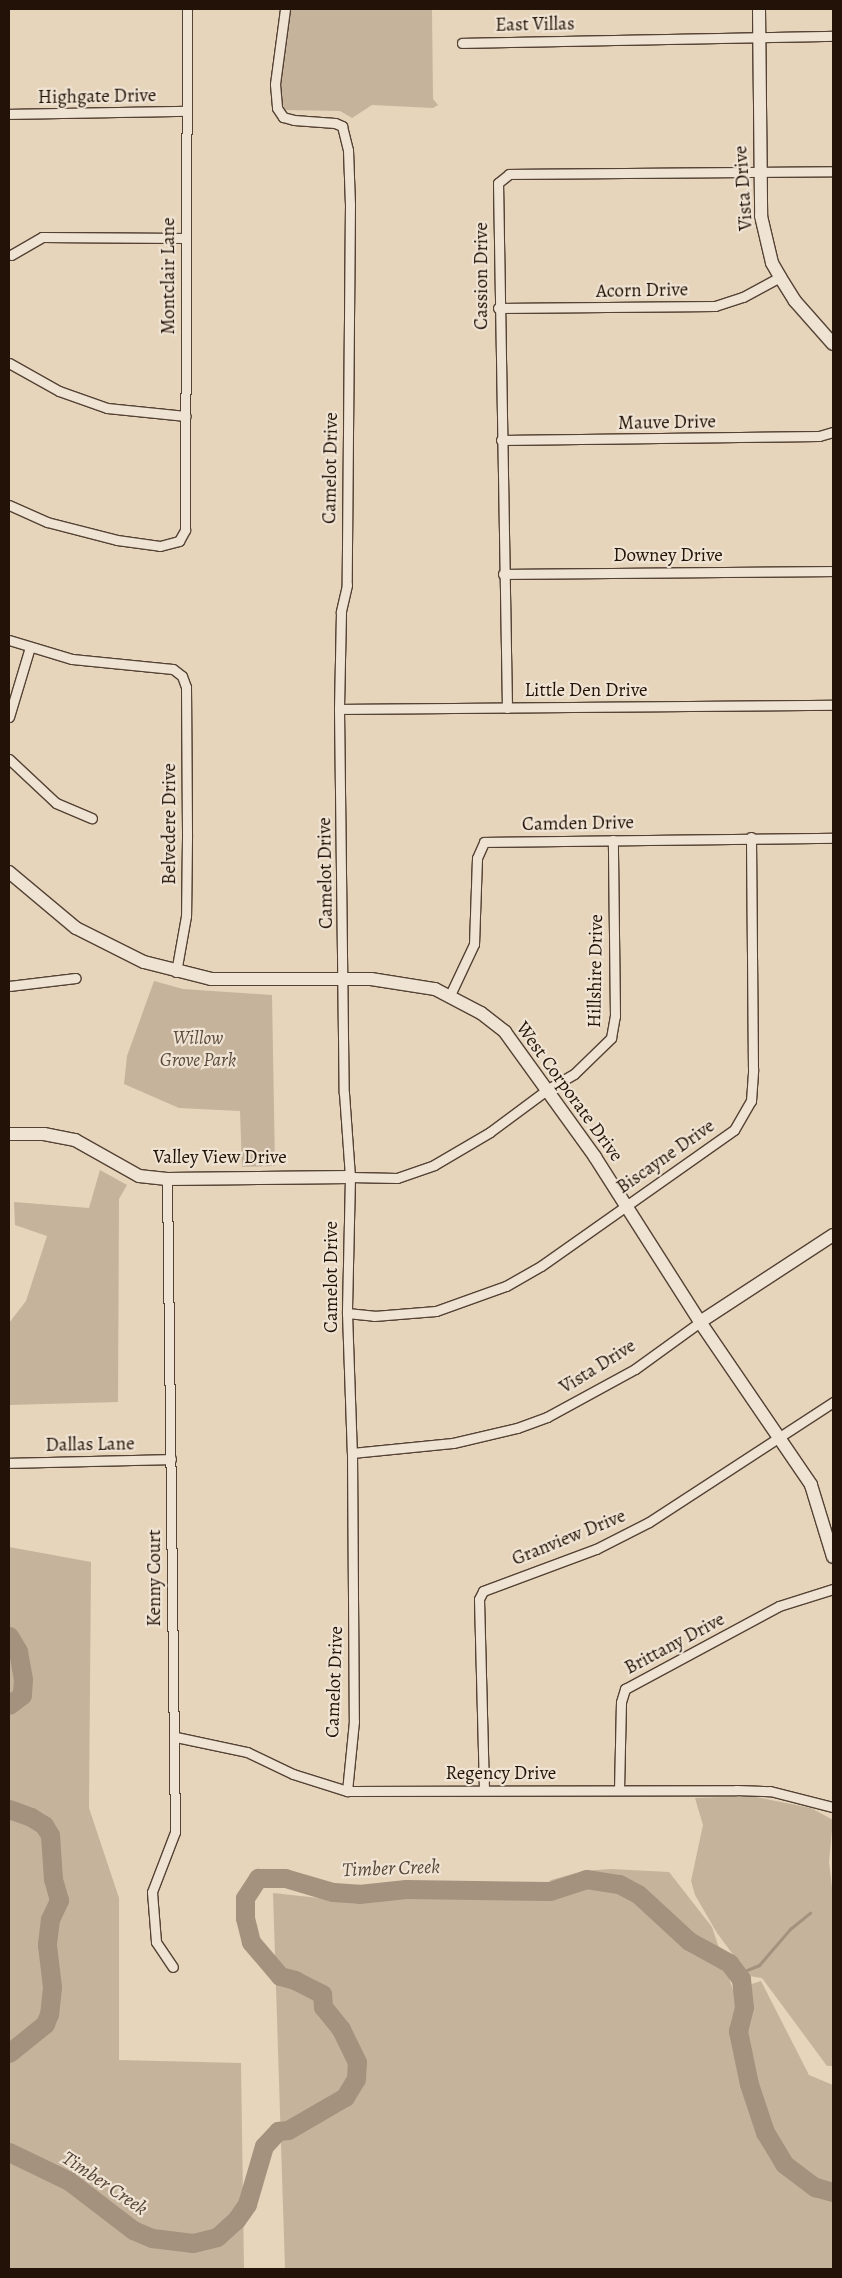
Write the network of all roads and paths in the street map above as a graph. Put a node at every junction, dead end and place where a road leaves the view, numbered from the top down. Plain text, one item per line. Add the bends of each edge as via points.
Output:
1 (187, 9) edge
2 (284, 9) edge
3 (759, 9) edge
4 (833, 36) edge
5 (759, 37) junction
6 (462, 43) dead end
7 (185, 111) junction
8 (9, 114) edge
9 (833, 171) edge
10 (760, 172) junction
11 (186, 238) junction
12 (11, 256) dead end
13 (780, 277) junction
14 (498, 308) junction
15 (833, 344) edge
16 (9, 363) edge
17 (186, 416) junction
18 (833, 432) edge
19 (501, 440) junction
20 (9, 505) edge
21 (833, 571) edge
22 (503, 574) junction
23 (9, 640) edge
24 (30, 647) junction
25 (833, 705) edge
26 (507, 708) junction
27 (339, 709) junction
28 (9, 716) edge
29 (9, 759) edge
30 (92, 818) dead end
31 (751, 837) junction
32 (833, 838) edge
33 (613, 840) junction
34 (9, 872) edge
35 (176, 972) junction
36 (76, 978) dead end
37 (345, 980) junction
38 (9, 986) edge
39 (450, 995) junction
40 (548, 1089) junction
41 (9, 1134) edge
42 (350, 1177) junction
43 (167, 1179) junction
44 (625, 1205) junction
45 (833, 1235) edge
46 (347, 1313) junction
47 (700, 1322) junction
48 (833, 1402) edge
49 (779, 1437) junction
50 (352, 1453) junction
51 (171, 1459) junction
52 (9, 1463) edge
53 (833, 1557) edge
54 (833, 1589) edge
55 (176, 1737) junction
56 (484, 1790) junction
57 (619, 1790) junction
58 (347, 1791) junction
59 (833, 1807) edge
60 (173, 1967) dead end

1 - 7 street, Montclair Lane
2 - 27 street, Camelot Drive via 275,84 277,108 283,117 342,126 348,150 347,585 341,612
3 - 5 street, Vista Drive
4 - 5 street, East Villas
5 - 6 street, East Villas
5 - 10 street, Vista Drive
7 - 8 street, Highgate Drive
7 - 11 street, Montclair Lane
9 - 10 street, Cassion Drive
10 - 13 street, Vista Drive via 761,216 772,263
10 - 14 street, Cassion Drive via 509,174 498,183
11 - 12 street via 42,237
11 - 17 street, Montclair Lane
13 - 14 street, Acorn Drive via 743,297 715,306
13 - 15 street, Vista Drive via 795,301
14 - 19 street, Cassion Drive
16 - 17 street via 59,391 107,408
17 - 20 street, Montclair Lane via 186,518 179,541 160,546 117,540 47,522
18 - 19 street, Mauve Drive via 820,436
19 - 22 street, Cassion Drive
21 - 22 street, Downey Drive
22 - 26 street, Cassion Drive
23 - 24 street
24 - 28 street
24 - 35 street, Belvedere Drive via 112,665 172,669 182,676 186,687 186,916
25 - 26 street, Little Den Drive
26 - 27 street, Little Den Drive
27 - 37 street, Camelot Drive
29 - 30 street via 56,803
31 - 32 street, Camden Drive
31 - 33 street, Camden Drive
31 - 44 street, Biscayne Drive via 751,1101 734,1130 718,1144
33 - 39 street, Camden Drive via 484,842 477,858 474,944
33 - 40 street, Hillshire Drive via 615,1016 610,1038 589,1063
34 - 35 street, West Corporate Drive via 76,928 144,962
35 - 37 street, West Corporate Drive via 234,980
36 - 38 street
37 - 39 street, West Corporate Drive via 406,984
37 - 42 street, Camelot Drive via 344,1093
39 - 40 street, West Corporate Drive via 505,1032
40 - 42 street, Hillshire Drive via 490,1132 434,1166 397,1178
40 - 44 street, West Corporate Drive
41 - 43 street, Valley View Drive via 44,1134 75,1140 139,1176
42 - 43 street, Valley View Drive
42 - 46 street, Camelot Drive
43 - 51 street, Kenny Court
44 - 46 street, Biscayne Drive via 526,1276 486,1295 408,1315
44 - 47 street, West Corporate Drive
45 - 47 street, Vista Drive
46 - 50 street, Camelot Drive
47 - 49 street, West Corporate Drive
47 - 50 street, Vista Drive via 634,1369 547,1418 453,1442
48 - 49 street, Granview Drive
49 - 53 street, West Corporate Drive via 811,1485
49 - 56 street, Granview Drive via 649,1522 596,1549 483,1591 479,1599
50 - 58 street, Camelot Drive via 354,1722
51 - 52 street, Dallas Lane
51 - 55 street, Kenny Court
54 - 57 street, Brittany Drive via 779,1606 625,1689 621,1702
55 - 58 street, Regency Drive via 247,1752 292,1774
55 - 60 street, Kenny Court via 175,1832 152,1892 156,1942
56 - 57 street, Regency Drive
56 - 58 street, Regency Drive
57 - 59 street, Regency Drive via 770,1791

